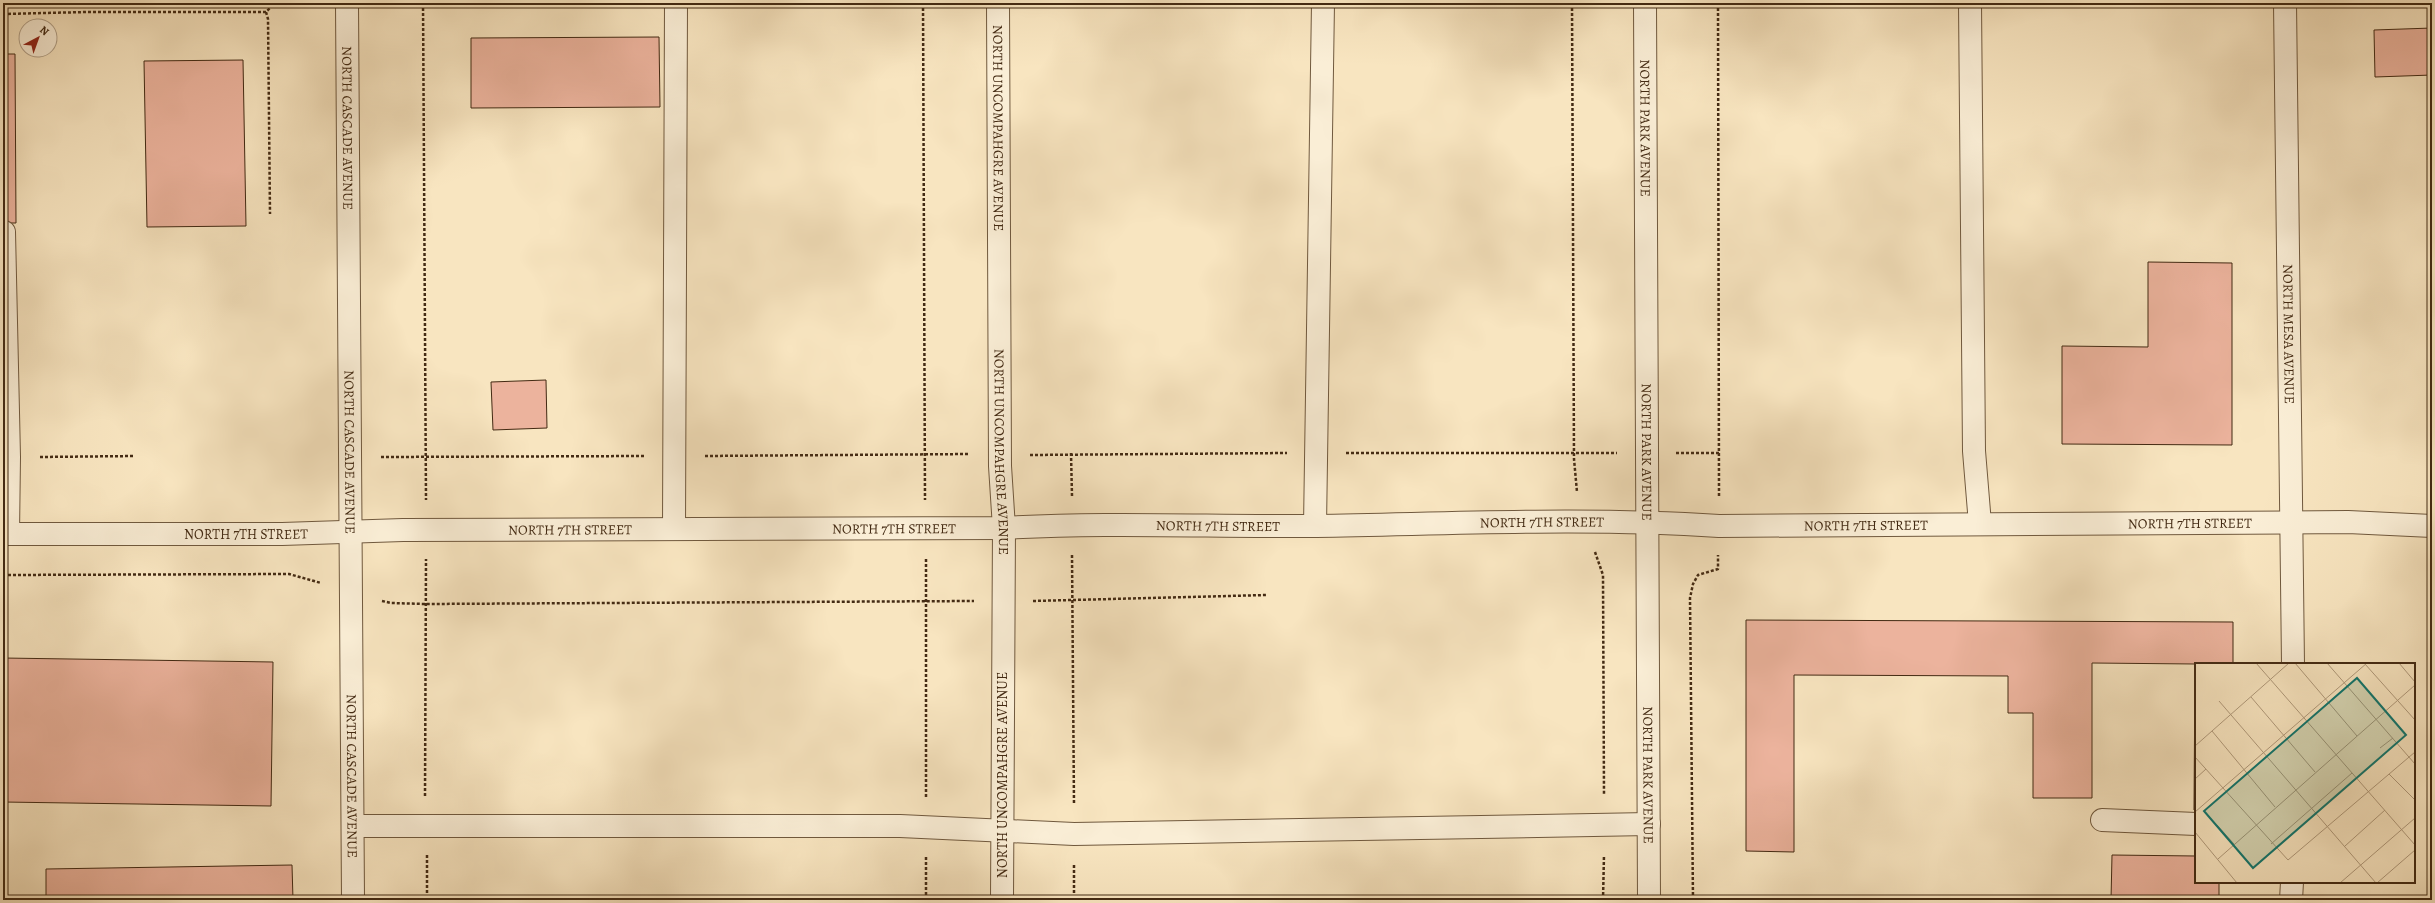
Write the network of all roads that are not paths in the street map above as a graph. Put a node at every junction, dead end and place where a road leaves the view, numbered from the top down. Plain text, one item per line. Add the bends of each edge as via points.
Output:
1 (347, 3) edge
2 (1323, 3) edge
3 (1645, 3) edge
4 (1970, 3) edge
5 (2285, 3) edge
6 (676, 4) edge
7 (998, 4) edge
8 (4, 232) edge
9 (1649, 521) junction
10 (2291, 523) junction
11 (1980, 524) junction
12 (1315, 526) junction
13 (2432, 526) edge
14 (1004, 528) junction
15 (674, 529) junction
16 (350, 531) junction
17 (6, 534) edge
18 (2293, 663) edge
19 (2102, 820) dead end
20 (1649, 824) junction
21 (2195, 824) edge
22 (353, 826) junction
23 (1002, 830) junction
24 (2292, 883) edge
25 (353, 900) edge
26 (1002, 900) edge
27 (1649, 900) edge
28 (2292, 900) edge

1 - 16 street, NORTH CASCADE AVENUE
2 - 12 street
3 - 9 street, NORTH PARK AVENUE
4 - 11 street via 1974,451
5 - 10 street, NORTH MESA AVENUE
6 - 15 street
7 - 14 street, NORTH UNCOMPAHGRE AVENUE via 1001,456
8 - 17 street via 9,457
9 - 11 street, NORTH 7TH STREET via 1719,526
9 - 12 street, NORTH 7TH STREET
9 - 20 street, NORTH PARK AVENUE
10 - 11 street, NORTH 7TH STREET
10 - 13 street, NORTH 7TH STREET via 2348,522
10 - 18 street, NORTH MESA AVENUE
12 - 14 street, NORTH 7TH STREET via 1072,524
14 - 15 street, NORTH 7TH STREET
14 - 23 street, NORTH UNCOMPAHGRE AVENUE
15 - 16 street, NORTH 7TH STREET
16 - 17 street, NORTH 7TH STREET via 282,534
16 - 22 street, NORTH CASCADE AVENUE
19 - 21 street
20 - 23 street via 1074,834
20 - 27 street, NORTH PARK AVENUE
22 - 23 street via 926,827
22 - 25 street, NORTH CASCADE AVENUE
23 - 26 street, NORTH UNCOMPAHGRE AVENUE
24 - 28 street

